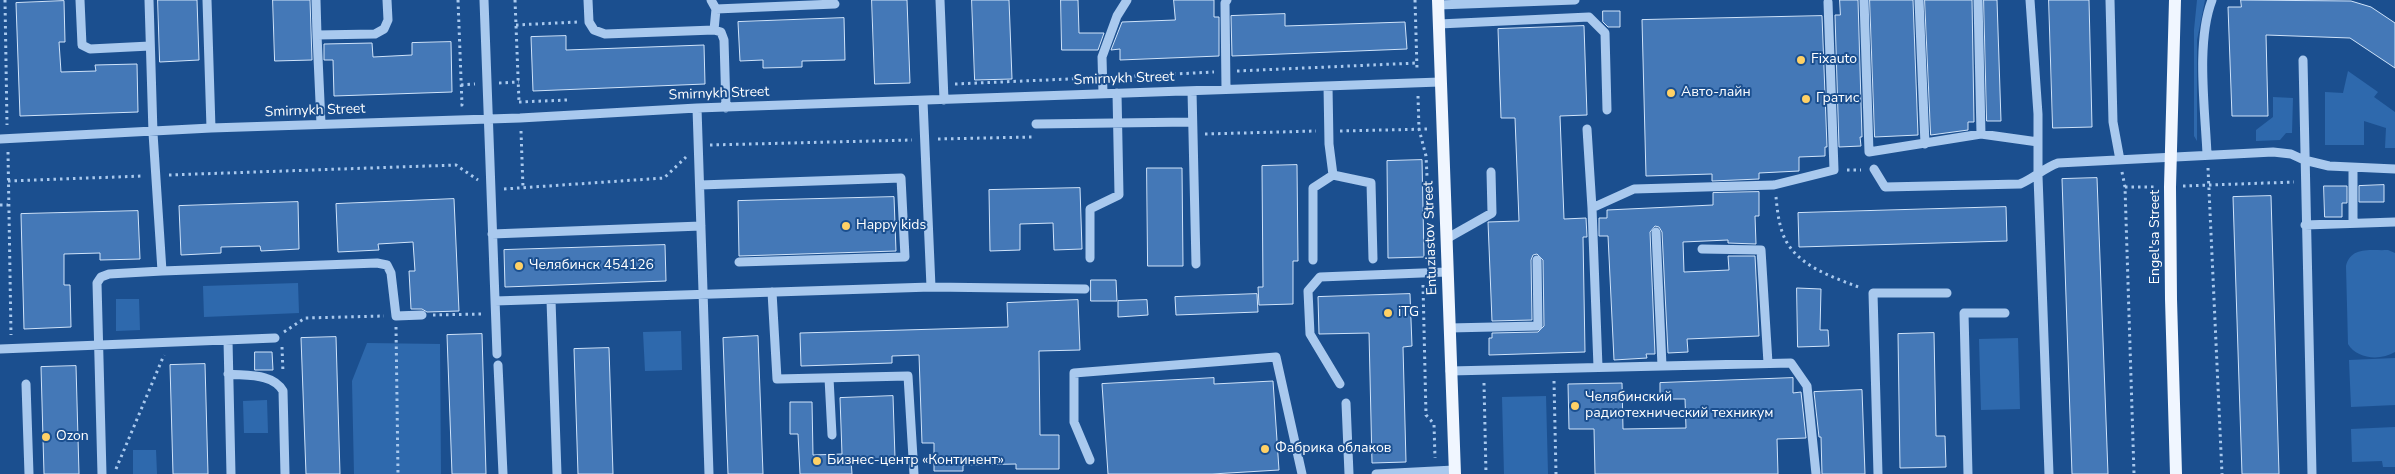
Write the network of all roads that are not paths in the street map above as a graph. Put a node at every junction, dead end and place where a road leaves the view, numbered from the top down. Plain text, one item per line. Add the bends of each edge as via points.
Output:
1 (80, 0) edge
2 (149, 0) edge
3 (207, 0) edge
4 (316, 0) edge
5 (387, 0) edge
6 (484, 0) edge
7 (588, 0) edge
8 (711, 0) edge
9 (940, 0) edge
10 (1127, 0) edge
11 (1227, 0) edge
12 (1575, 0) edge
13 (1864, 0) edge
14 (1920, 0) edge
15 (1978, 0) edge
16 (2030, 0) edge
17 (2110, 0) edge
18 (2176, 0) edge
19 (2212, 0) edge
20 (1505, 2) edge
21 (1828, 2) dead end
22 (1438, 3) edge
23 (835, 4) dead end
24 (716, 9) junction
25 (1438, 24) junction
26 (714, 30) junction
27 (317, 35) junction
28 (150, 46) junction
29 (2303, 60) dead end
30 (1440, 82) junction
31 (1328, 86) junction
32 (1226, 89) junction
33 (1192, 91) junction
34 (1117, 93) junction
35 (1103, 94) junction
36 (923, 100) junction
37 (944, 100) junction
38 (697, 108) junction
39 (726, 108) junction
40 (1607, 110) dead end
41 (489, 119) junction
42 (1192, 122) junction
43 (1118, 123) junction
44 (321, 124) junction
45 (1036, 124) dead end
46 (212, 128) junction
47 (1587, 129) dead end
48 (153, 133) junction
49 (1981, 134) junction
50 (4, 139) edge
51 (2038, 142) junction
52 (1925, 144) junction
53 (2207, 154) junction
54 (2171, 158) junction
55 (2120, 160) junction
56 (2304, 160) junction
57 (2353, 168) junction
58 (1874, 169) road end
59 (2395, 169) edge
60 (1490, 172) dead end
61 (1333, 175) junction
62 (2038, 176) junction
63 (700, 185) junction
64 (1592, 208) junction
65 (2395, 222) edge
66 (2354, 223) junction
67 (2305, 225) junction
68 (702, 226) junction
69 (1656, 232) dead end
70 (492, 234) junction
71 (1446, 239) junction
72 (1702, 249) dead end
73 (1090, 258) dead end
74 (1373, 259) dead end
75 (1313, 260) dead end
76 (1537, 260) dead end
77 (739, 262) dead end
78 (1196, 264) dead end
79 (162, 271) junction
80 (1447, 272) junction
81 (932, 287) junction
82 (1085, 289) dead end
83 (772, 292) junction
84 (1946, 293) dead end
85 (704, 294) junction
86 (551, 300) junction
87 (495, 301) junction
88 (2005, 313) dead end
89 (422, 315) road end
90 (1449, 328) junction
91 (275, 338) road end
92 (228, 340) junction
93 (99, 345) junction
94 (0, 349) edge
95 (497, 354) dead end
96 (1768, 363) junction
97 (498, 365) dead end
98 (1662, 366) junction
99 (1598, 367) junction
100 (1450, 371) junction
101 (228, 374) junction
102 (829, 378) junction
103 (26, 384) dead end
104 (1340, 384) dead end
105 (1346, 403) dead end
106 (832, 435) dead end
107 (1090, 460) dead end
108 (1455, 472) edge
109 (29, 474) edge
110 (102, 474) edge
111 (231, 474) edge
112 (286, 474) edge
113 (503, 474) edge
114 (557, 474) edge
115 (709, 474) edge
116 (914, 474) edge
117 (1302, 474) edge
118 (1348, 474) edge
119 (1376, 474) edge
120 (1816, 474) edge
121 (1878, 474) edge
122 (1968, 474) edge
123 (2049, 474) edge
124 (2176, 474) edge
125 (2312, 474) edge

1 - 28 street via 82,45 90,49
2 - 28 street
3 - 46 street
4 - 27 street
5 - 27 street via 388,20 384,29 375,34
6 - 41 street
7 - 26 street via 588,22 594,30 605,34
8 - 24 street
9 - 37 street
10 - 35 street via 1117,16 1102,57
11 - 32 street
12 - 20 street
13 - 52 street via 1870,152
14 - 52 street
15 - 49 street
16 - 51 street
17 - 55 street via 2113,122
18 - 54 main road, Engel'sa Street
19 - 53 street via 2204,50
20 - 22 street
21 - 64 street via 1834,170 1774,185 1634,189
22 - 25 main road, Entuziastov Street
23 - 24 street
24 - 26 street
25 - 30 main road, Entuziastov Street
25 - 40 street via 1589,17 1605,33
26 - 39 street via 721,32 724,40
27 - 44 street
28 - 48 street
29 - 56 street
30 - 31 street, Smirnykh Street
30 - 71 main road, Entuziastov Street
31 - 32 street, Smirnykh Street
31 - 61 street
32 - 33 street, Smirnykh Street
33 - 34 street, Smirnykh Street
33 - 42 street
34 - 35 street, Smirnykh Street
34 - 43 street
35 - 37 street, Smirnykh Street
36 - 37 street, Smirnykh Street
36 - 39 street, Smirnykh Street
36 - 81 street
38 - 39 street, Smirnykh Street
38 - 41 street, Smirnykh Street
38 - 63 street
41 - 44 street, Smirnykh Street
41 - 70 street
42 - 43 street
42 - 78 street
43 - 45 street
43 - 73 street via 1120,195 1090,209
44 - 46 street, Smirnykh Street
46 - 48 street, Smirnykh Street
47 - 64 street
48 - 50 street, Smirnykh Street
48 - 79 street
49 - 51 street
49 - 52 street
51 - 62 street
53 - 54 street
53 - 56 street via 2273,152 2291,154
54 - 55 street
54 - 124 main road, Engel'sa Street
55 - 62 street via 2058,163
56 - 57 street
56 - 67 street
57 - 59 street
57 - 66 street
58 - 62 street via 1885,187 2020,184
60 - 71 street via 1492,213
61 - 74 street via 1371,183
61 - 75 street via 1313,188
62 - 123 street
63 - 68 street
63 - 77 street via 901,178 905,257
64 - 99 street
65 - 66 street
66 - 67 street
67 - 125 street
68 - 70 street
68 - 85 street
69 - 98 street
70 - 87 street
71 - 80 main road, Entuziastov Street
72 - 96 street via 1761,250
76 - 90 street via 1538,326
79 - 89 street via 377,263 386,265 392,273 396,316
79 - 93 street via 101,277 97,283
80 - 90 main road, Entuziastov Street
80 - 104 street via 1320,277 1308,291 1310,334
81 - 82 street
81 - 83 street
83 - 85 street
83 - 102 street via 777,379
84 - 121 street via 1873,293
85 - 86 street
85 - 115 street
86 - 87 street
86 - 114 street
87 - 95 street
88 - 122 street via 1964,313
90 - 100 main road, Entuziastov Street
91 - 92 street
92 - 93 street
92 - 101 street
93 - 94 street
93 - 110 street
96 - 98 street
96 - 120 street via 1791,363 1807,386
97 - 113 street
98 - 99 street
99 - 100 street
100 - 108 main road, Entuziastov Street
101 - 111 street
101 - 112 street via 269,378 278,382 283,391
102 - 106 street
102 - 116 street via 908,376
103 - 109 street
105 - 118 street
107 - 117 street via 1074,422 1074,373 1276,357
108 - 119 street

